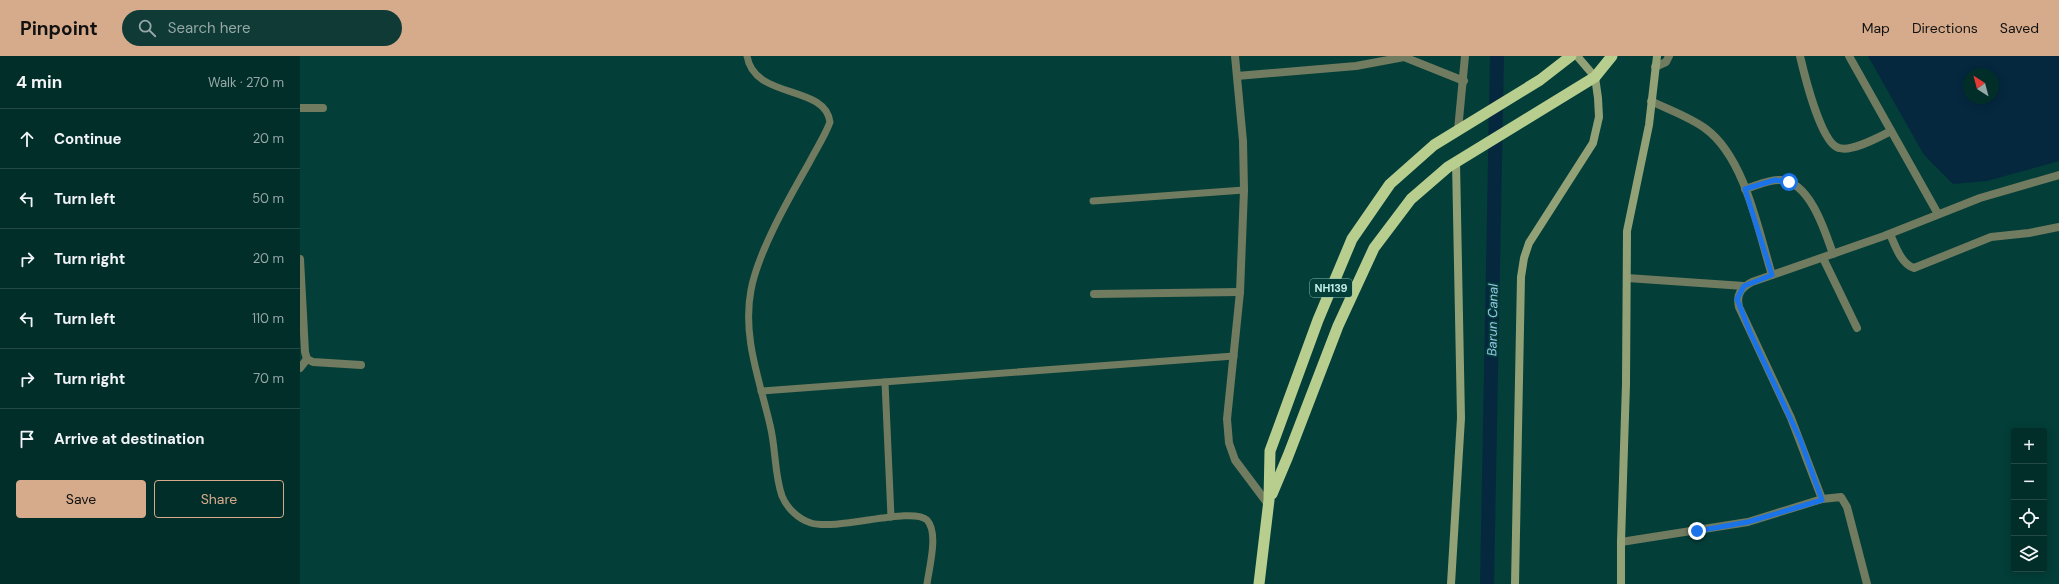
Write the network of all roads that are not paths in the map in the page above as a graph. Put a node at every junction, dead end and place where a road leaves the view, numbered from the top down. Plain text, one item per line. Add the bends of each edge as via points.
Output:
1 (747, 56) edge
2 (1235, 56) edge
3 (1465, 56) edge
4 (1570, 56) edge
5 (1577, 56) edge
6 (1612, 56) edge
7 (1657, 56) edge
8 (1670, 56) edge
9 (1800, 56) edge
10 (1849, 56) edge
11 (1655, 67) junction
12 (1237, 76) junction
13 (1595, 77) junction
14 (1464, 80) junction
15 (1651, 101) junction
16 (300, 108) edge
17 (323, 108) dead end
18 (1458, 130) junction
19 (1891, 131) junction
20 (1456, 162) junction
21 (2059, 175) edge
22 (1745, 189) junction
23 (1244, 190) junction
24 (1092, 201) dead end
25 (1938, 214) junction
26 (2059, 227) edge
27 (1890, 234) junction
28 (1833, 254) junction
29 (300, 258) edge
30 (1823, 258) junction
31 (1772, 275) junction
32 (1626, 278) junction
33 (1744, 286) junction
34 (1240, 292) junction
35 (1094, 294) dead end
36 (1857, 328) dead end
37 (1234, 356) junction
38 (307, 358) junction
39 (361, 365) dead end
40 (300, 368) edge
41 (885, 382) junction
42 (761, 391) junction
43 (1822, 500) junction
44 (1269, 502) junction
45 (891, 517) junction
46 (1621, 542) junction
47 (927, 584) edge
48 (1259, 584) edge
49 (1451, 584) edge
50 (1515, 584) edge
51 (1621, 584) edge
52 (1867, 584) edge

1 - 42 lane via 757,76 766,83 816,102 829,114 830,122 773,232 753,279 748,322
2 - 12 street
3 - 14 street
4 - 18 highway, NH139 via 1540,80
5 - 13 main road
6 - 13 highway, NH139
7 - 11 main road
8 - 11 street via 1666,62
9 - 19 street via 1816,111 1833,146 1839,149 1848,148
10 - 19 street
11 - 15 main road
12 - 14 street via 1356,66 1404,58
12 - 23 street via 1243,141
13 - 20 highway, NH139
13 - 50 main road via 1599,117 1593,143 1536,230 1524,258
14 - 18 street
15 - 22 street via 1706,128 1734,163
15 - 32 main road via 1649,125 1627,231
16 - 17 street
18 - 44 highway, NH139 via 1434,145 1390,184 1352,239 1318,320 1270,451
19 - 25 street
20 - 44 highway, NH139 via 1411,198 1374,248 1338,326
20 - 49 main road via 1461,418
21 - 25 street via 1980,198
22 - 28 street via 1775,180 1789,182 1816,209
22 - 31 street
23 - 24 lane
23 - 34 street
25 - 27 street
26 - 27 street via 2029,234 1991,237 1914,268 1909,267
27 - 28 street
28 - 30 street
29 - 38 street
30 - 31 street
30 - 36 street
31 - 33 street
32 - 33 street
32 - 46 main road via 1626,384
33 - 43 street via 1737,299 1739,307 1791,418
34 - 35 street
34 - 37 street
37 - 41 lane
37 - 44 street via 1227,419 1229,443 1236,460
38 - 39 street via 313,362
38 - 40 street
41 - 42 lane
41 - 45 lane
42 - 45 lane via 771,426 782,496 801,519 827,525
43 - 46 street via 1748,522
43 - 52 street via 1841,497 1845,502
44 - 48 highway, NH139
45 - 47 lane via 918,516 930,524 933,534
46 - 51 main road

